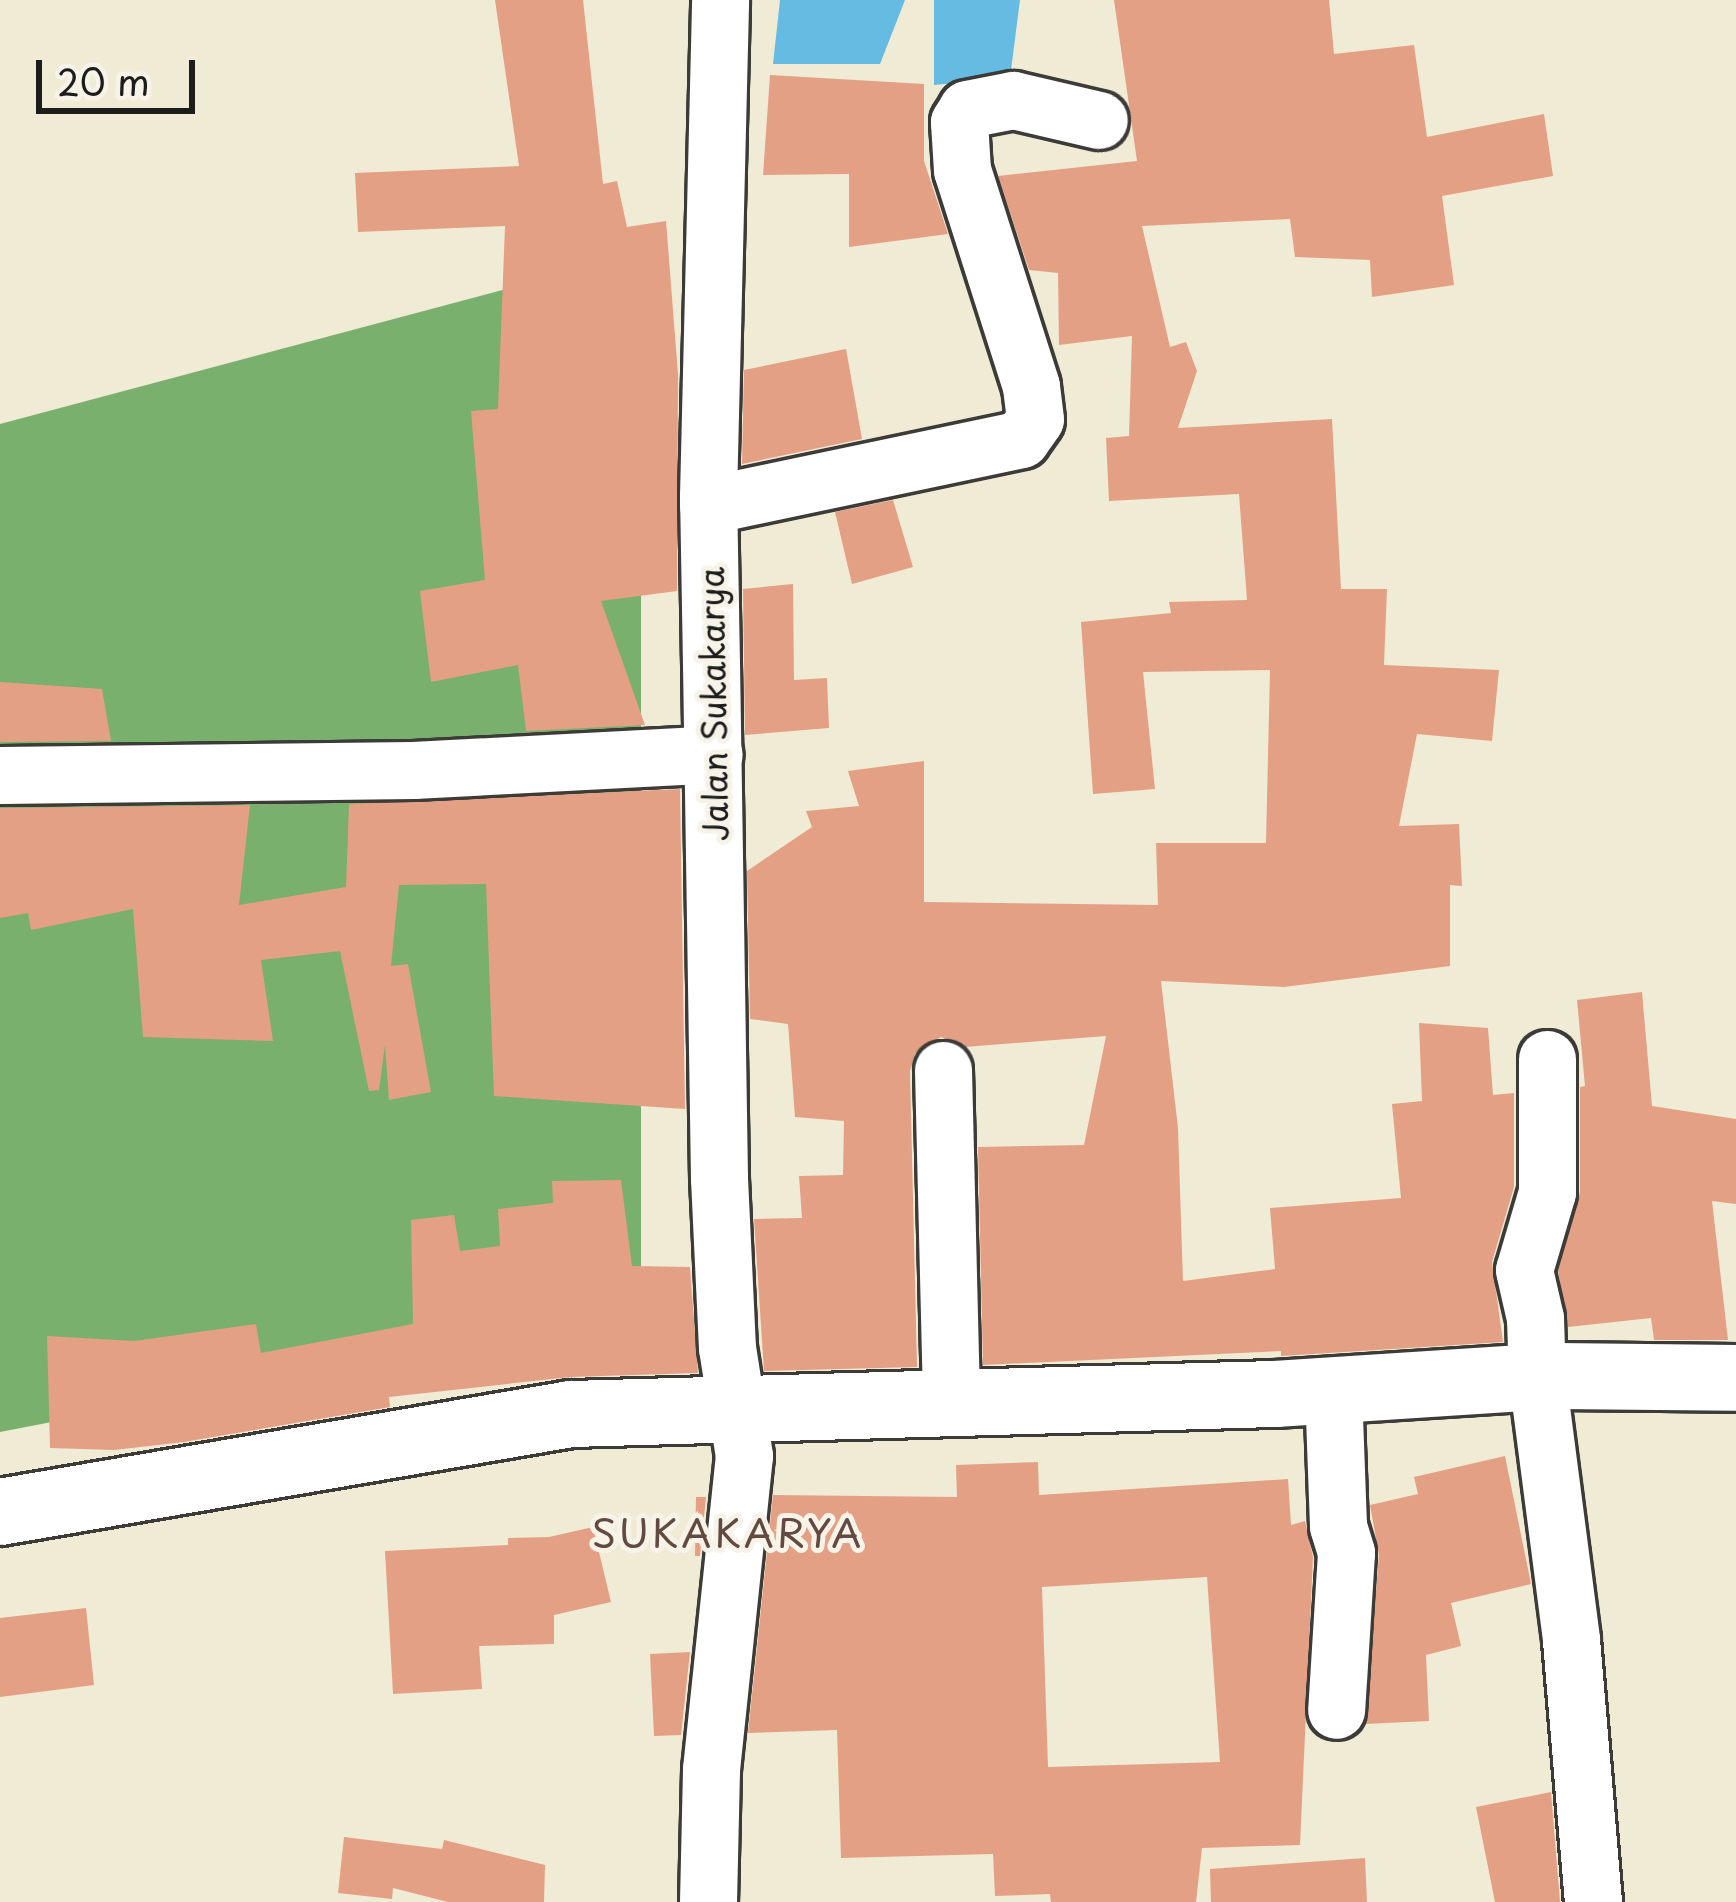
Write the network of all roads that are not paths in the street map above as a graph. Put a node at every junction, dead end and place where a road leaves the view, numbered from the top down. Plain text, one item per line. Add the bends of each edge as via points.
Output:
1 (720, 0) edge
2 (1099, 120) dead end
3 (708, 505) junction
4 (713, 754) junction
5 (0, 775) edge
6 (1546, 1059) dead end
7 (943, 1070) dead end
8 (1537, 1377) junction
9 (1736, 1378) edge
10 (1333, 1390) junction
11 (951, 1403) junction
12 (734, 1408) junction
13 (0, 1512) edge
14 (1336, 1710) dead end
15 (708, 1902) edge
16 (1593, 1902) edge

1 - 3 street, Jalan Sukakarya
2 - 3 street via 1013,100 967,109 959,122 962,170 1031,386 1035,419 1021,440
3 - 4 street, Jalan Sukakarya
4 - 5 street via 413,770
4 - 12 street, Jalan Sukakarya via 719,1178
6 - 8 street via 1547,1192 1524,1270
7 - 11 street
8 - 9 main road
8 - 10 main road
8 - 16 street
10 - 11 main road
10 - 14 street via 1346,1553
11 - 12 main road
12 - 13 main road via 571,1414
12 - 15 street, Jalan Sukakarya via 744,1456 711,1769

